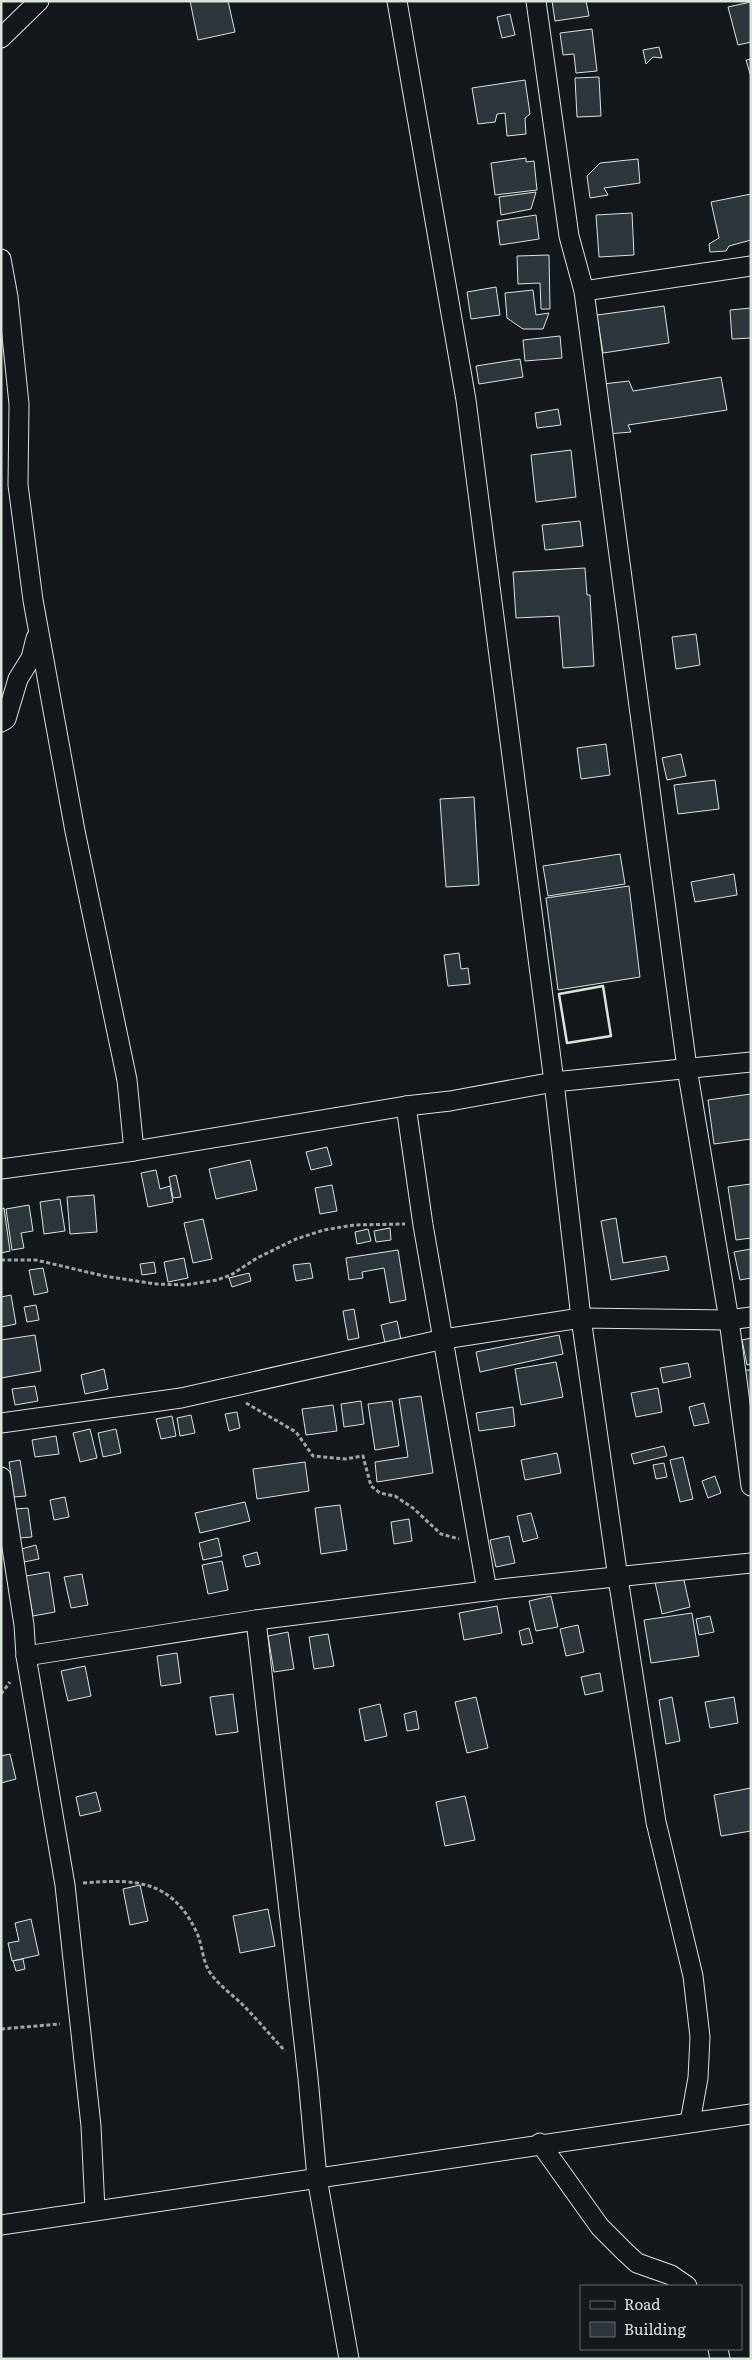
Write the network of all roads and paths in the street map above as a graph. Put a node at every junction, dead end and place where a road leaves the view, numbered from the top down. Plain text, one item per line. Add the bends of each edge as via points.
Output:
1 (39, 1) edge
2 (397, 1) edge
3 (536, 1) edge
4 (1, 38) edge
5 (1, 259) edge
6 (751, 266) edge
7 (584, 291) junction
8 (37, 629) junction
9 (1, 722) edge
10 (751, 1062) edge
11 (687, 1068) junction
12 (554, 1082) junction
13 (406, 1106) junction
14 (134, 1151) junction
15 (1, 1170) edge
16 (423, 1225) junction
17 (1, 1260) edge
18 (751, 1317) edge
19 (581, 1318) junction
20 (729, 1320) junction
21 (444, 1339) junction
22 (241, 1400) dead end
23 (1, 1423) edge
24 (1, 1477) edge
25 (751, 1486) edge
26 (479, 1539) junction
27 (751, 1563) edge
28 (618, 1578) junction
29 (487, 1591) junction
30 (256, 1620) junction
31 (26, 1656) junction
32 (65, 1885) junction
33 (80, 2022) junction
34 (1, 2028) edge
35 (308, 2078) junction
36 (751, 2114) edge
37 (690, 2122) junction
38 (540, 2144) junction
39 (317, 2178) junction
40 (96, 2210) junction
41 (1, 2225) edge
42 (686, 2285) edge
43 (349, 2359) edge

1 - 4 street
2 - 12 street via 466,400
3 - 7 street via 569,236
5 - 8 street via 19,404 18,485
6 - 7 street
7 - 11 street
8 - 9 street via 31,658 18,679 6,719
8 - 14 street via 127,1080
10 - 11 street
11 - 12 street
11 - 20 street
12 - 13 street
12 - 19 street
13 - 14 street
13 - 16 street
14 - 15 street
16 - 17 path via 384,1224 324,1230 296,1239 231,1275 185,1285 104,1276 36,1260
16 - 21 street
18 - 20 street
19 - 20 street
19 - 21 street
19 - 28 street
20 - 25 street
21 - 23 street via 180,1398
21 - 26 street
22 - 26 path via 296,1432 313,1456 345,1459 363,1456 371,1486 413,1508 441,1534 453,1539
24 - 31 street
26 - 29 street
27 - 28 street
28 - 29 street
28 - 37 street via 656,1822 693,1976 700,2037 698,2078
29 - 30 street
30 - 31 street
30 - 35 street
31 - 32 street
32 - 33 street
32 - 35 path via 135,1881 152,1886 173,1900 187,1914 197,1932 212,1976 242,2004
33 - 34 path
33 - 40 street
35 - 39 street
36 - 37 street
37 - 38 street
38 - 39 street
38 - 42 street via 600,2227 624,2252 638,2263 671,2275
39 - 40 street
39 - 43 street
40 - 41 street

